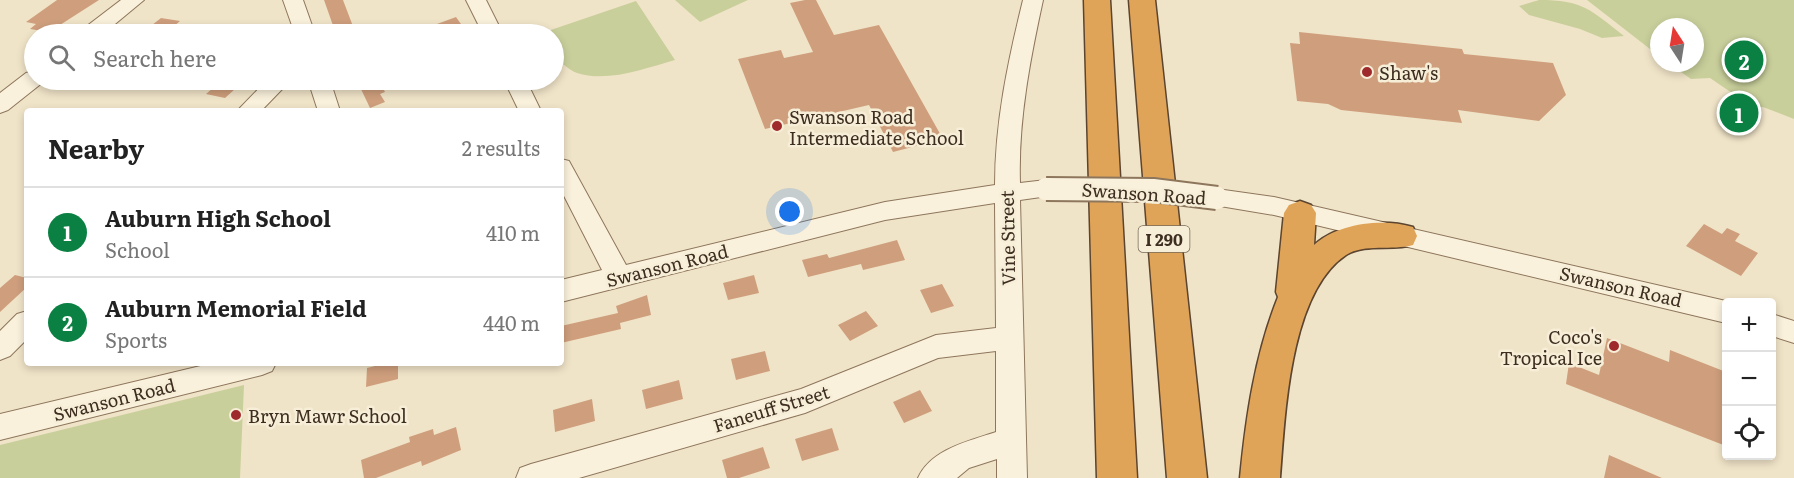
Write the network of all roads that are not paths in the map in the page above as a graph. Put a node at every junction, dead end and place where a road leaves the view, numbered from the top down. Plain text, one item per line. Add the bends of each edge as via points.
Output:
1 (134, 0) edge
2 (293, 0) edge
3 (476, 0) edge
4 (1034, 0) edge
5 (1097, 0) edge
6 (1142, 0) edge
7 (103, 24) edge
8 (301, 24) edge
9 (488, 24) edge
10 (24, 86) edge
11 (270, 90) edge
12 (322, 90) edge
13 (520, 90) edge
14 (0, 105) edge
15 (251, 108) edge
16 (328, 108) edge
17 (529, 108) edge
18 (564, 173) edge
19 (1006, 192) junction
20 (1300, 213) junction
21 (1401, 236) junction
22 (619, 277) junction
23 (564, 290) edge
24 (1292, 306) junction
25 (1722, 311) edge
26 (24, 325) edge
27 (1776, 326) edge
28 (1794, 332) edge
29 (1010, 338) junction
30 (0, 348) edge
31 (250, 366) edge
32 (0, 427) edge
33 (1012, 440) junction
34 (531, 478) edge
35 (933, 478) edge
36 (1012, 478) edge
37 (1117, 478) edge
38 (1187, 478) edge
39 (1260, 478) edge

1 - 7 street
2 - 8 street
3 - 9 street
4 - 19 street, Vine Street via 1012,100
5 - 37 highway
6 - 38 highway, I 290
10 - 14 street
11 - 15 street
12 - 16 street
13 - 17 street
18 - 22 street
19 - 20 street, Swanson Road, bridge via 1153,190
19 - 22 street, Swanson Road via 878,213
19 - 29 street, Vine Street
20 - 21 street, Swanson Road
20 - 24 highway
21 - 24 highway via 1357,238 1334,246 1311,265
21 - 25 street, Swanson Road
22 - 23 street, Swanson Road
24 - 39 highway via 1270,388
26 - 30 street
27 - 28 street
29 - 33 street, Vine Street
29 - 34 street, Faneuff Street via 936,347 805,400
31 - 32 street, Swanson Road
33 - 35 street via 959,458
33 - 36 street, Vine Street

